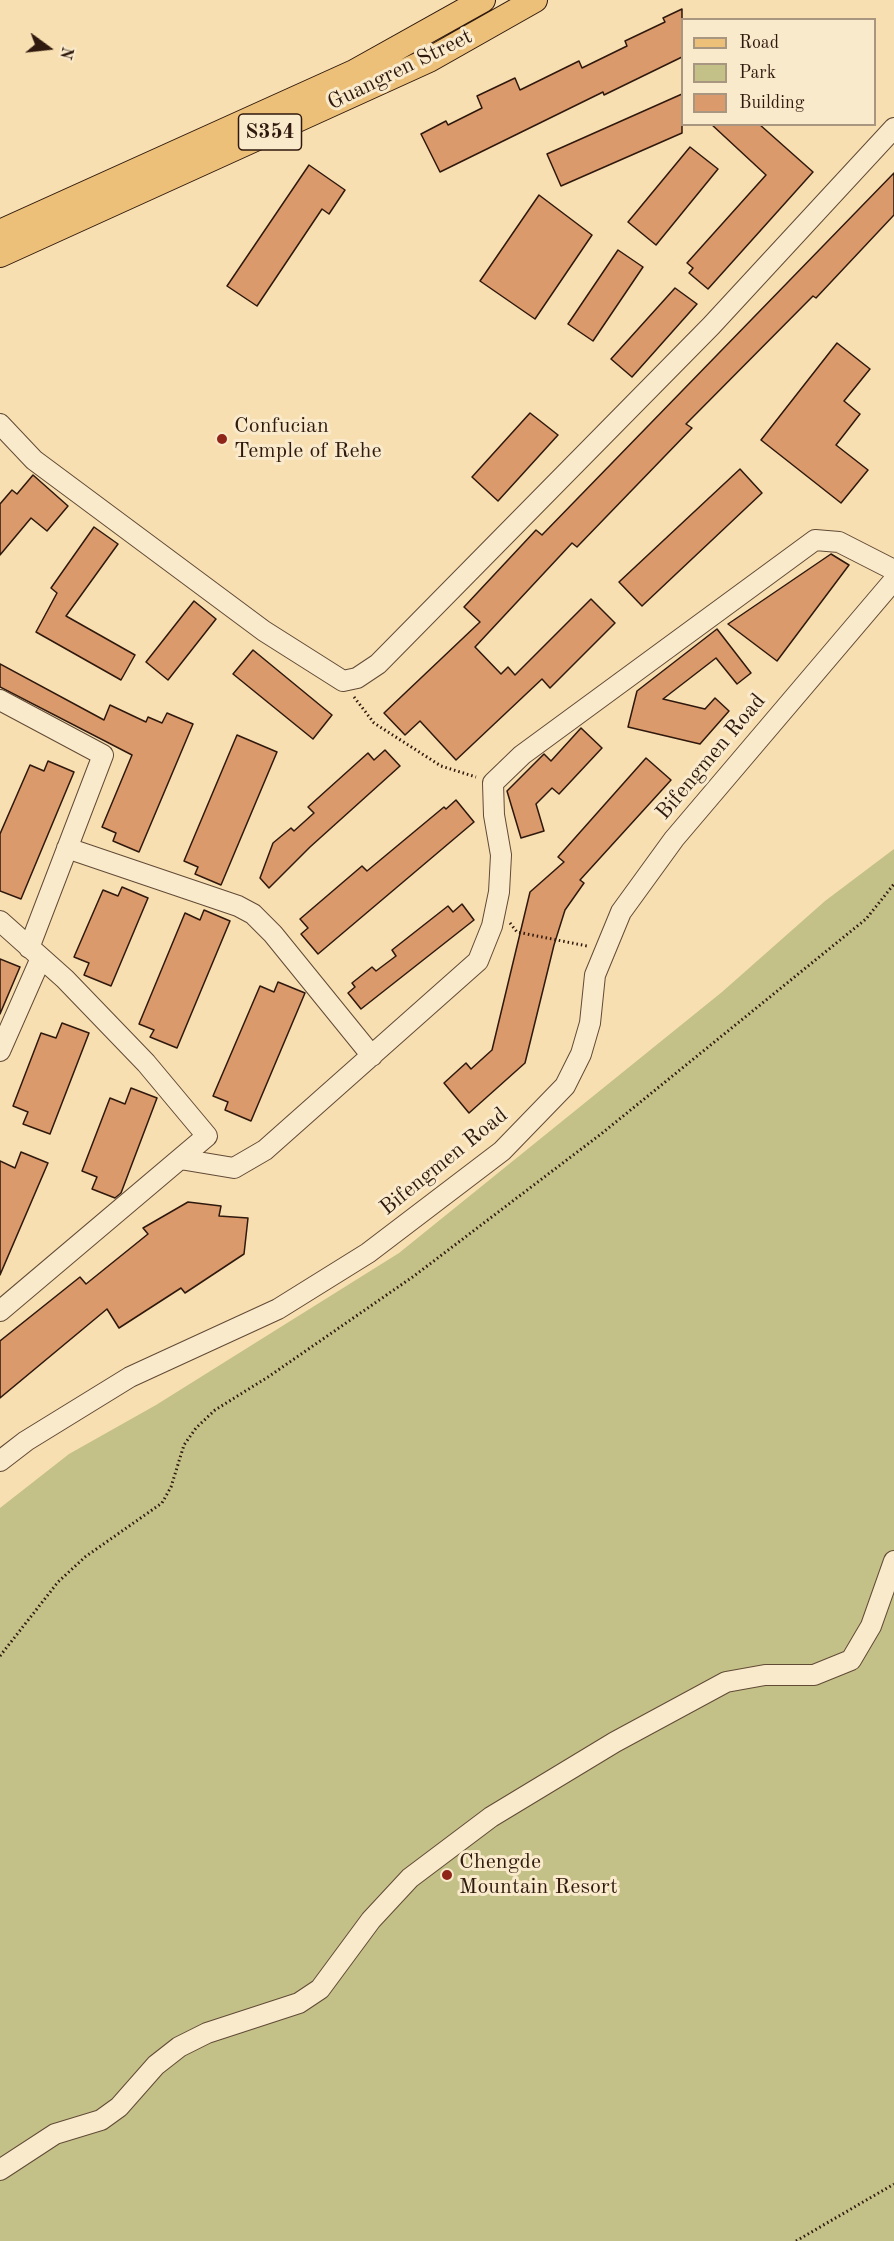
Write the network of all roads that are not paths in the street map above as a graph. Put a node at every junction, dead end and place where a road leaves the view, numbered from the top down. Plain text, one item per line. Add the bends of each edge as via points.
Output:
1 (483, 0) edge
2 (535, 0) edge
3 (894, 128) edge
4 (0, 232) edge
5 (0, 255) edge
6 (0, 424) edge
7 (894, 570) edge
8 (894, 580) edge
9 (0, 700) edge
10 (67, 848) junction
11 (0, 921) edge
12 (35, 953) junction
13 (0, 1051) edge
14 (372, 1056) junction
15 (180, 1159) junction
16 (0, 1311) edge
17 (0, 1461) edge
18 (894, 1561) edge
19 (0, 2170) edge

1 - 4 main road, Guangren Street / S354 via 354,72
2 - 5 main road, Guangren Street / S354 via 429,60
3 - 6 street via 711,326 378,664 357,678 342,681 264,631 34,460
7 - 14 street via 839,542 815,540 522,755 493,783 501,855 499,892 492,926 478,961
8 - 17 street, Bifengmen Road via 674,839 621,912 595,975 590,1023 581,1054 565,1086 502,1150 368,1253 278,1309 130,1377
9 - 10 street via 104,755
10 - 12 street
10 - 14 street via 254,914
11 - 12 street
12 - 13 street
12 - 15 street via 146,1063 207,1136
14 - 15 street via 265,1150 234,1168
15 - 16 street
18 - 19 street via 872,1626 851,1660 814,1675 726,1682 605,1748 490,1817 410,1878 371,1920 320,1989 299,2003 207,2033 179,2047 150,2070 119,2107 101,2120 55,2134

